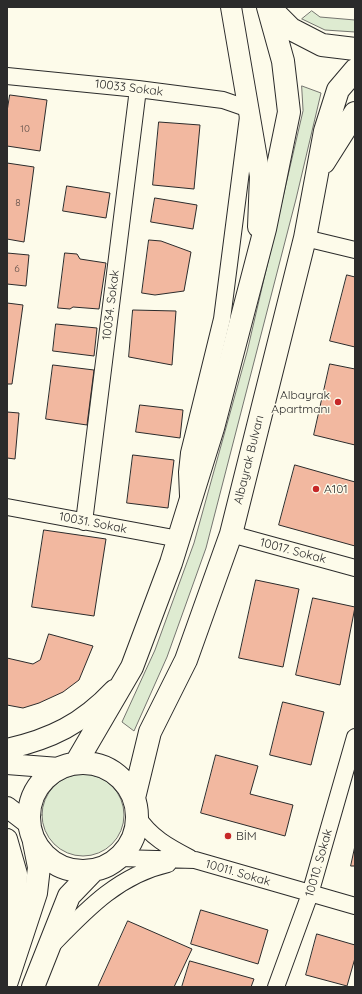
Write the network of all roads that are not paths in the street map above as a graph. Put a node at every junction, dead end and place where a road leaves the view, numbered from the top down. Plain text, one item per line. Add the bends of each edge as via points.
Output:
1 (231, 7) edge
2 (269, 7) edge
3 (355, 49) edge
4 (355, 70) edge
5 (7, 76) edge
6 (138, 89) junction
7 (249, 109) junction
8 (355, 113) edge
9 (316, 175) junction
10 (305, 238) junction
11 (355, 250) edge
12 (255, 267) junction
13 (222, 319) junction
14 (231, 359) junction
15 (190, 503) junction
16 (7, 507) edge
17 (84, 522) junction
18 (231, 534) junction
19 (179, 540) junction
20 (355, 568) edge
21 (132, 667) junction
22 (355, 737) edge
23 (7, 749) edge
24 (7, 764) edge
25 (67, 765) junction
26 (7, 806) edge
27 (136, 807) junction
28 (31, 833) junction
29 (7, 840) edge
30 (118, 858) junction
31 (195, 860) junction
32 (94, 870) junction
33 (310, 894) junction
34 (355, 906) edge
35 (49, 949) junction
36 (16, 957) junction
37 (7, 981) edge
38 (33, 987) edge
39 (276, 987) edge

1 - 7 street
2 - 3 main road via 291,30 322,45
2 - 12 main road via 283,61 289,112
4 - 9 main road, Albayrak Bulvarı via 338,90 332,103
5 - 6 street, 10033 Sokak
6 - 7 street, 10033 Sokak via 223,100
6 - 17 street, 10034. Sokak
7 - 12 street via 260,176
7 - 13 street
8 - 9 main road
9 - 10 main road, Albayrak Bulvarı
10 - 11 street
10 - 18 main road, Albayrak Bulvarı
12 - 14 main road
13 - 14 street
13 - 15 street via 189,453 187,490
14 - 15 main road via 214,428
15 - 19 main road
16 - 17 street, 10031. Sokak
17 - 19 street, 10031. Sokak
18 - 20 street, 10017. Sokak
18 - 27 main road, Albayrak Bulvarı via 186,660 150,732
19 - 21 main road
21 - 23 street via 100,705 84,718 36,742
21 - 25 main road
22 - 33 street, 10010. Sokak
24 - 25 street
25 - 27 main road via 93,763 110,770 125,782
25 - 28 main road via 45,777 34,791 29,807
26 - 28 street
27 - 30 main road via 134,835
27 - 31 street via 143,826 160,841
28 - 32 main road via 44,855 57,865 75,871
28 - 36 main road via 39,867 38,880
29 - 36 street via 17,874
30 - 31 street, 10011. Sokak
30 - 32 main road
31 - 33 street, 10011. Sokak
31 - 35 street via 156,867 131,876 100,897
32 - 35 main road via 70,896
33 - 34 street, 10011. Sokak
33 - 39 street, 10010. Sokak
35 - 38 main road
36 - 37 main road

